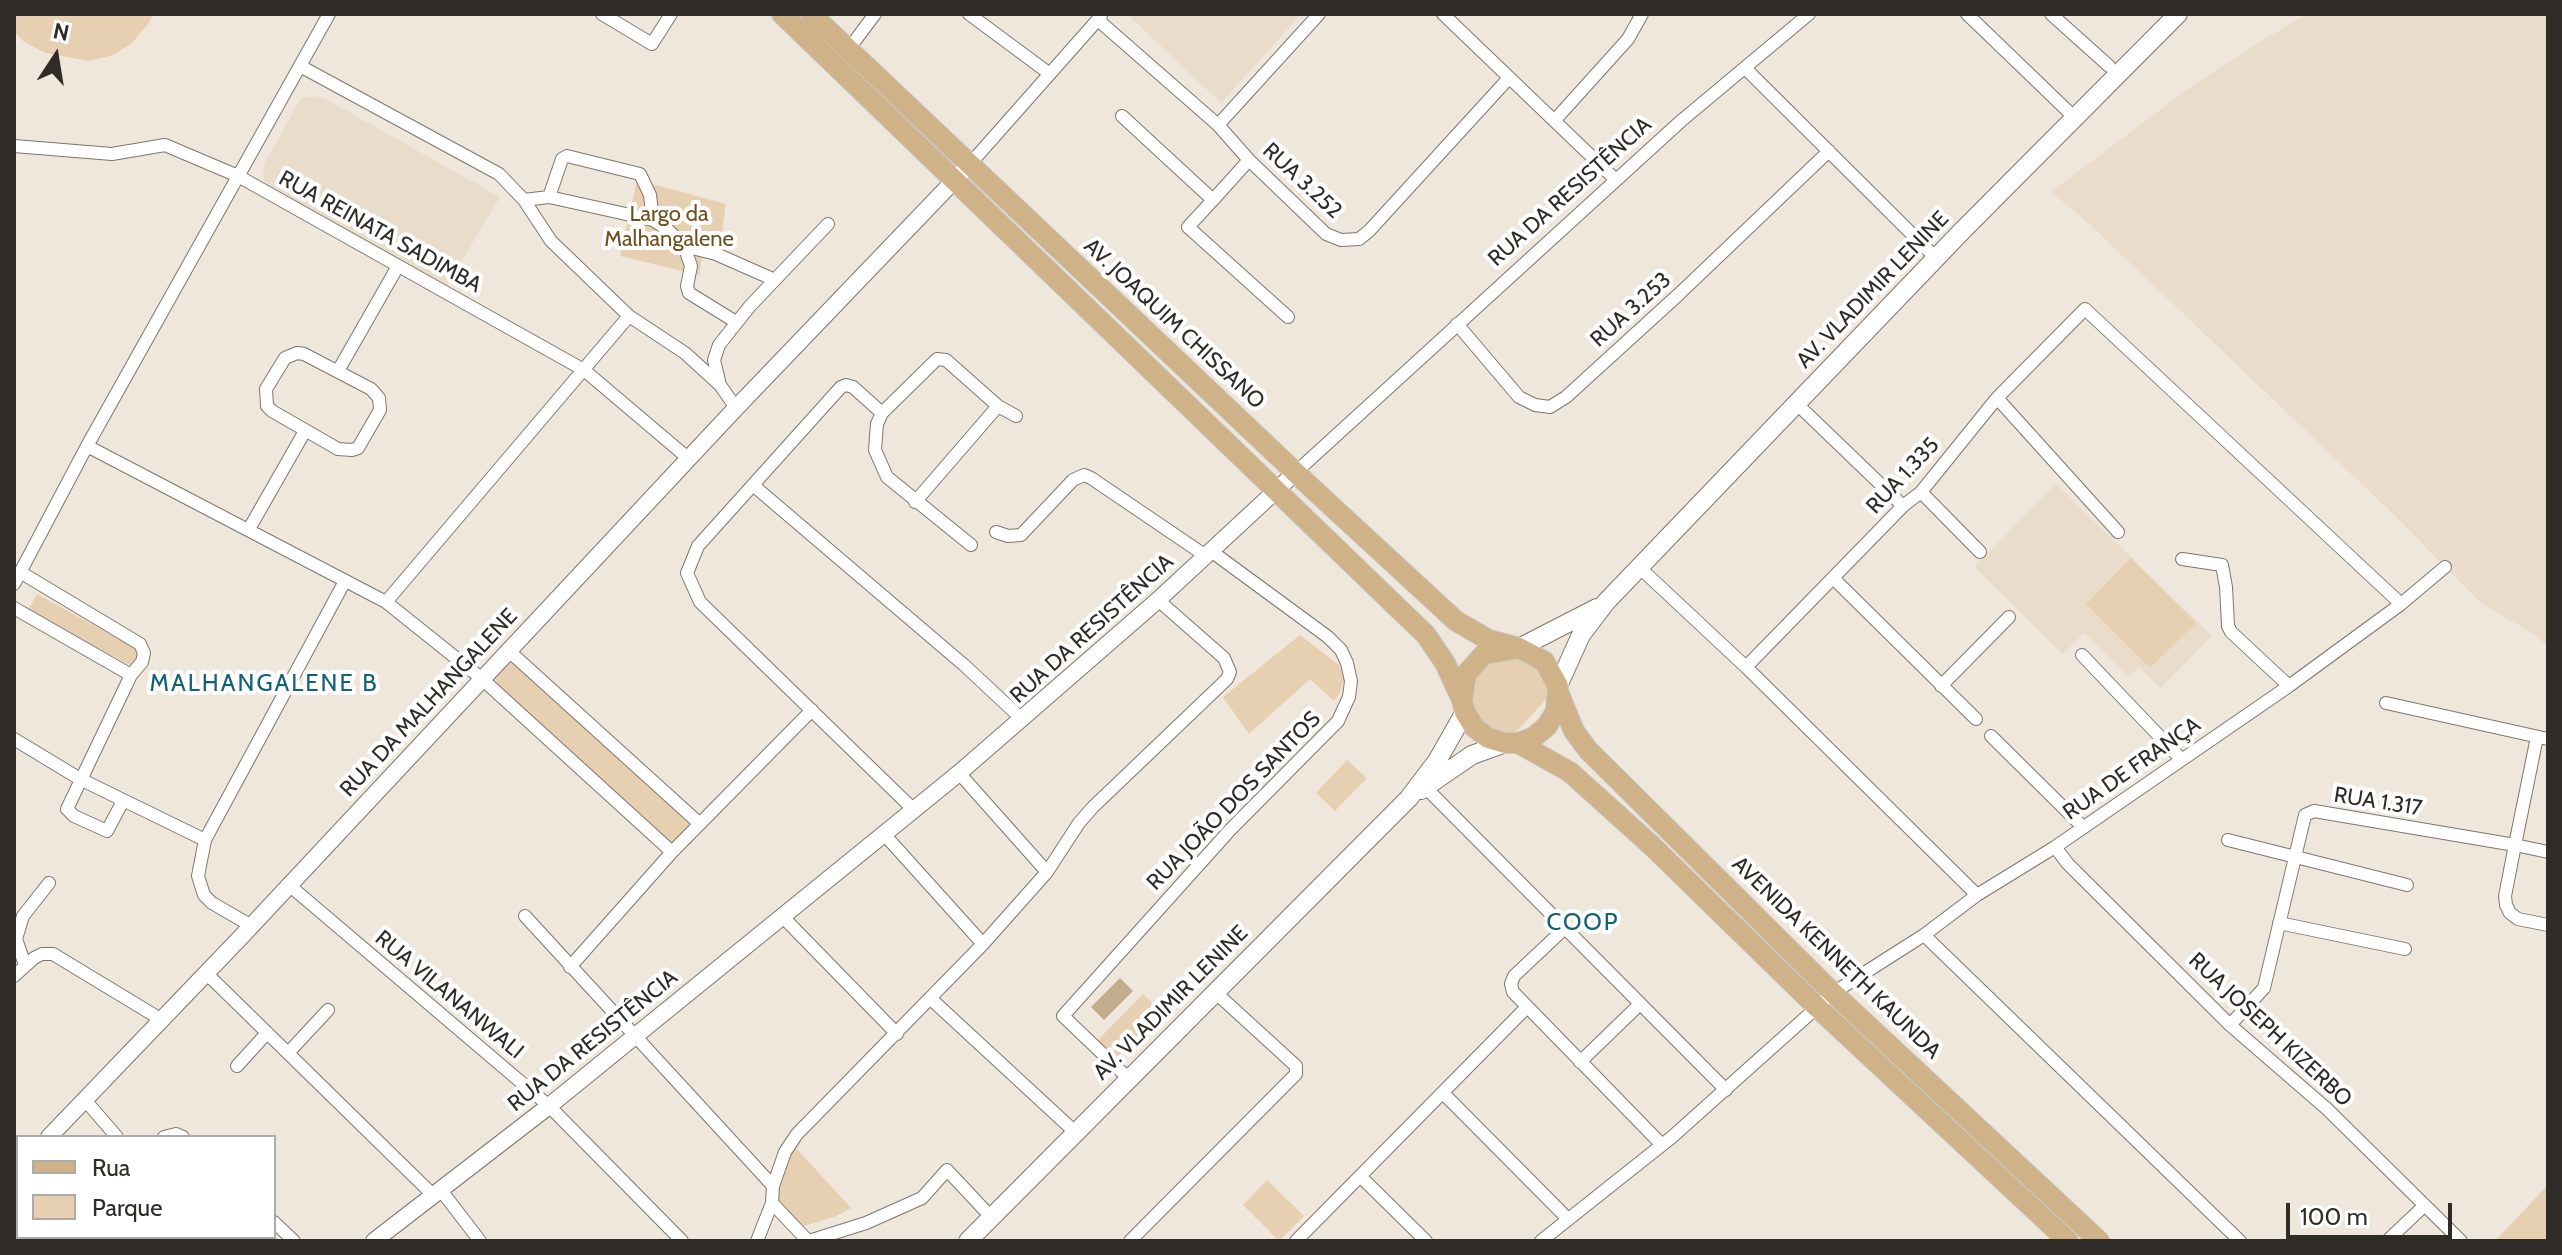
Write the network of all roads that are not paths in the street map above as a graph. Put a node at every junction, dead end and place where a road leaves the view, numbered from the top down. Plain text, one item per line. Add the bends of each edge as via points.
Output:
1 (329, 14) edge
2 (602, 14) edge
3 (671, 14) edge
4 (782, 14) edge
5 (811, 14) edge
6 (875, 14) edge
7 (969, 14) edge
8 (1319, 14) edge
9 (1443, 14) edge
10 (1642, 14) edge
11 (1809, 14) edge
12 (1967, 14) edge
13 (2051, 14) edge
14 (2178, 14) edge
15 (1100, 17) edge
16 (848, 50) junction
17 (300, 66) junction
18 (2109, 66) dead end
19 (1745, 68) junction
20 (1050, 74) junction
21 (1508, 79) junction
22 (1122, 116) dead end
23 (2075, 118) junction
24 (1555, 120) junction
25 (1218, 125) junction
26 (14, 146) edge
27 (1829, 151) junction
28 (1249, 160) junction
29 (970, 164) junction
30 (238, 176) junction
31 (956, 180) junction
32 (1616, 180) junction
33 (549, 197) junction
34 (524, 200) junction
35 (1213, 200) junction
36 (653, 220) junction
37 (828, 224) dead end
38 (684, 246) junction
39 (1937, 259) junction
40 (398, 266) junction
41 (775, 280) junction
42 (629, 316) junction
43 (1288, 317) dead end
44 (736, 322) junction
45 (1457, 324) junction
46 (584, 370) junction
47 (338, 371) junction
48 (720, 385) junction
49 (1997, 398) junction
50 (1797, 404) junction
51 (998, 406) junction
52 (736, 408) junction
53 (882, 413) junction
54 (1016, 416) dead end
55 (305, 431) junction
56 (87, 446) junction
57 (687, 461) junction
58 (1296, 472) junction
59 (754, 486) junction
60 (1278, 489) junction
61 (1921, 492) junction
62 (915, 502) junction
63 (1903, 506) junction
64 (249, 529) junction
65 (996, 532) dead end
66 (2118, 532) dead end
67 (971, 545) dead end
68 (1980, 552) dead end
69 (1208, 554) junction
70 (2182, 559) dead end
71 (2445, 567) dead end
72 (1635, 573) junction
73 (17, 578) edge
74 (1833, 578) junction
75 (345, 581) junction
76 (1158, 600) junction
77 (386, 602) junction
78 (1606, 602) junction
79 (2401, 604) junction
80 (14, 608) edge
81 (2009, 617) dead end
82 (1519, 648) junction
83 (509, 651) junction
84 (2082, 655) dead end
85 (1746, 667) junction
86 (131, 675) junction
87 (481, 678) junction
88 (1941, 686) junction
89 (2289, 686) junction
90 (1558, 690) junction
91 (2386, 703) dead end
92 (1463, 706) junction
93 (812, 710) junction
94 (1976, 719) dead end
95 (1023, 720) junction
96 (1991, 736) dead end
97 (2542, 738) edge
98 (14, 739) edge
99 (1512, 743) junction
100 (2181, 759) junction
101 (959, 773) junction
102 (80, 779) junction
103 (1417, 790) junction
104 (123, 801) junction
105 (914, 810) junction
106 (700, 824) junction
107 (2083, 827) junction
108 (883, 833) junction
109 (205, 840) junction
110 (2228, 840) dead end
111 (2515, 845) junction
112 (2055, 847) junction
113 (672, 852) junction
114 (2548, 852) edge
115 (2294, 858) junction
116 (1047, 872) junction
117 (49, 883) dead end
118 (289, 885) junction
119 (2407, 885) dead end
120 (1977, 895) junction
121 (781, 915) junction
122 (525, 916) dead end
123 (2279, 923) junction
124 (250, 925) junction
125 (2548, 925) edge
126 (1565, 928) junction
127 (1924, 935) junction
128 (983, 944) junction
129 (2405, 949) dead end
130 (25, 965) junction
131 (570, 967) junction
132 (206, 973) junction
133 (14, 976) edge
134 (1215, 992) junction
135 (1833, 993) junction
136 (931, 999) junction
137 (1640, 1004) junction
138 (1527, 1007) junction
139 (1818, 1008) junction
140 (328, 1010) dead end
141 (162, 1020) junction
142 (2230, 1025) junction
143 (267, 1033) junction
144 (897, 1034) junction
145 (635, 1035) junction
146 (288, 1053) junction
147 (1580, 1062) junction
148 (237, 1066) dead end
149 (1129, 1079) junction
150 (1726, 1090) junction
151 (1443, 1093) junction
152 (85, 1100) junction
153 (549, 1106) junction
154 (1075, 1132) junction
155 (51, 1135) edge
156 (115, 1135) edge
157 (1662, 1145) junction
158 (1361, 1177) junction
159 (773, 1186) junction
160 (437, 1192) junction
161 (772, 1203) junction
162 (2424, 1206) junction
163 (992, 1218) junction
164 (1568, 1219) junction
165 (276, 1224) edge
166 (382, 1239) edge
167 (294, 1241) edge
168 (480, 1241) edge
169 (682, 1241) edge
170 (757, 1241) edge
171 (809, 1241) edge
172 (968, 1241) edge
173 (1130, 1241) edge
174 (1296, 1241) edge
175 (1426, 1241) edge
176 (1541, 1241) edge
177 (2066, 1241) edge
178 (2099, 1241) edge
179 (2240, 1241) edge
180 (2387, 1241) edge
181 (2461, 1241) edge

1 - 17 street
2 - 3 street via 652,44
4 - 31 main road
5 - 16 main road, AV. JOAQUIM CHISSANO
6 - 16 street
7 - 20 street
8 - 25 street
9 - 21 street
10 - 24 street via 1628,39
11 - 19 street, RUA DA RESISTÊNCIA
12 - 23 street
13 - 18 street
14 - 23 main road, AV. VLADIMIR LENINE
15 - 20 street
15 - 25 street, RUA 3.252
16 - 29 main road, AV. JOAQUIM CHISSANO
17 - 30 street
17 - 34 street via 499,174
19 - 27 street
19 - 32 street, RUA DA RESISTÊNCIA
20 - 29 street
21 - 24 street
21 - 28 street, RUA 3.252 via 1359,239 1326,234
22 - 35 street
23 - 39 main road, AV. VLADIMIR LENINE
24 - 32 street
25 - 28 street, RUA 3.252
26 - 30 street, RUA REINATA SADIMBA via 112,154 165,145
27 - 39 street
27 - 45 street, RUA 3.253 via 1678,295 1550,407 1519,397
28 - 35 street
29 - 31 street, RUA DA MALHANGALENE
29 - 58 main road, AV. JOAQUIM CHISSANO
30 - 40 street, RUA REINATA SADIMBA
30 - 56 street
31 - 52 street, RUA DA MALHANGALENE
31 - 60 main road
32 - 45 street, RUA DA RESISTÊNCIA
33 - 34 street
33 - 36 street
33 - 36 street via 567,156 640,174
34 - 42 street via 551,241
35 - 43 street via 1188,227
36 - 38 street
37 - 41 street
38 - 41 street
38 - 44 street via 691,266 689,293
39 - 50 main road, AV. VLADIMIR LENINE
40 - 46 street, RUA REINATA SADIMBA
40 - 47 street
41 - 44 street
42 - 46 street
42 - 48 street via 685,353
44 - 48 street via 714,360
45 - 58 street, RUA DA RESISTÊNCIA
46 - 57 street, RUA REINATA SADIMBA
46 - 77 street
47 - 55 street via 297,353 280,363 266,389 266,401 272,411
47 - 55 street via 379,398 380,410 362,444 338,449
48 - 52 street
49 - 61 street, RUA 1.335
49 - 66 street
49 - 79 street, RUA 1.335 via 2085,309
50 - 63 street
50 - 72 main road, AV. VLADIMIR LENINE
51 - 53 street via 946,360 937,359
51 - 54 street
51 - 62 street
52 - 57 street, RUA DA MALHANGALENE
53 - 59 street via 853,387 841,387
53 - 62 street via 874,438 879,464
55 - 64 street
56 - 64 street
56 - 73 street
57 - 83 street, RUA DA MALHANGALENE
58 - 60 street, RUA DA RESISTÊNCIA
58 - 82 main road, AV. JOAQUIM CHISSANO via 1456,621 1489,640
59 - 93 street via 698,546 687,573 700,602
59 - 95 street
60 - 69 street, RUA DA RESISTÊNCIA
60 - 92 main road via 1432,640
61 - 63 street, RUA 1.335
61 - 68 street
62 - 67 street
63 - 74 street, RUA 1.335
64 - 75 street
65 - 69 street, RUA JOÃO DOS SANTOS via 1021,535 1084,475
69 - 76 street, RUA DA RESISTÊNCIA
69 - 149 street, RUA JOÃO DOS SANTOS via 1341,650 1351,681 1349,697 1338,721 1230,830 1063,1016
70 - 89 street via 2222,565 2231,632
71 - 79 street, RUA DE FRANÇA
72 - 78 main road, AV. VLADIMIR LENINE
72 - 85 street
73 - 86 street via 140,644 142,662
74 - 85 street, RUA 1.335
74 - 88 street
75 - 77 street
75 - 109 street
76 - 95 street, RUA DA RESISTÊNCIA
76 - 116 street via 1224,658 1230,672 1093,807
77 - 87 street
78 - 82 main road, AV. VLADIMIR LENINE
78 - 90 main road, AV. VLADIMIR LENINE via 1581,635
79 - 89 street, RUA DE FRANÇA
80 - 86 street
81 - 88 street
82 - 90 main road via 1544,661
82 - 92 main road via 1484,654 1466,674
83 - 87 street, RUA DA MALHANGALENE
83 - 106 street
84 - 100 street
85 - 120 street
86 - 102 street
87 - 113 street
87 - 118 street, RUA DA MALHANGALENE
88 - 94 street
89 - 100 street, RUA DE FRANÇA
90 - 99 main road via 1556,711 1547,726 1534,737
90 - 135 main road, AVENIDA KENNETH KAUNDA via 1574,731 1588,750
91 - 97 street
92 - 99 main road via 1481,733
92 - 103 main road, AV. VLADIMIR LENINE
93 - 105 street
93 - 106 street
95 - 101 street, RUA DA RESISTÊNCIA
96 - 107 street
97 - 111 street
98 - 102 street
99 - 103 main road, AV. VLADIMIR LENINE via 1472,755
99 - 139 main road via 1570,772
100 - 107 street, RUA DE FRANÇA
101 - 105 street, RUA DA RESISTÊNCIA
101 - 116 street
102 - 104 street
102 - 104 street via 67,806 74,816 107,831
103 - 126 street
103 - 134 main road, AV. VLADIMIR LENINE
104 - 109 street
105 - 108 street, RUA DA RESISTÊNCIA
106 - 113 street
107 - 112 street, RUA DE FRANÇA
108 - 121 street, RUA DA RESISTÊNCIA
108 - 128 street
109 - 124 street via 198,876 204,895
110 - 115 street
111 - 114 street, RUA 1.317
111 - 115 street, RUA 1.317 via 2314,811 2303,819
111 - 125 street via 2506,905 2518,919
112 - 120 street, RUA DE FRANÇA
112 - 142 street, RUA JOSEPH KIZERBO
113 - 131 street
115 - 119 street
115 - 123 street, RUA 1.317
116 - 128 street
117 - 130 street via 23,916 16,939
118 - 124 street, RUA DA MALHANGALENE
118 - 153 street, RUA VILANANWALI
120 - 127 street, RUA DE FRANÇA
121 - 144 street
121 - 145 street, RUA DA RESISTÊNCIA
122 - 131 street
123 - 129 street
123 - 142 street, RUA 1.317 via 2264,988
124 - 132 street, RUA DA MALHANGALENE
126 - 137 street
126 - 138 street via 1514,976 1513,992
127 - 135 street, RUA DE FRANÇA
127 - 179 street
128 - 136 street
130 - 133 street
130 - 141 street via 42,954 53,954
131 - 145 street
132 - 141 street, RUA DA MALHANGALENE
132 - 143 street
134 - 149 main road, AV. VLADIMIR LENINE
134 - 173 street via 1296,1066 1296,1074
135 - 139 street, RUA DE FRANÇA
135 - 178 main road, AVENIDA KENNETH KAUNDA
136 - 144 street
136 - 154 street
137 - 147 street
137 - 150 street
138 - 147 street
138 - 151 street
139 - 150 street, RUA DE FRANÇA
139 - 177 main road
140 - 146 street
141 - 152 street, RUA DA MALHANGALENE
142 - 162 street, RUA JOSEPH KIZERBO via 2327,1109
143 - 146 street
143 - 148 street
144 - 159 street via 797,1134
145 - 153 street, RUA DA RESISTÊNCIA
145 - 159 street
146 - 160 street
147 - 157 street
149 - 154 main road, AV. VLADIMIR LENINE
150 - 157 street, RUA DE FRANÇA
151 - 158 street
151 - 164 street
152 - 155 street, RUA DA MALHANGALENE
152 - 156 street
153 - 160 street, RUA DA RESISTÊNCIA
153 - 169 street, RUA VILANANWALI
154 - 163 main road, AV. VLADIMIR LENINE
157 - 164 street, RUA DE FRANÇA
158 - 174 street
158 - 175 street
159 - 161 street
160 - 166 street, RUA DA RESISTÊNCIA
160 - 168 street
161 - 170 street
161 - 171 street
162 - 180 street
162 - 181 street, RUA JOSEPH KIZERBO
163 - 171 street via 947,1170 922,1198
163 - 172 main road, AV. VLADIMIR LENINE
164 - 176 street, RUA DE FRANÇA
165 - 167 street

